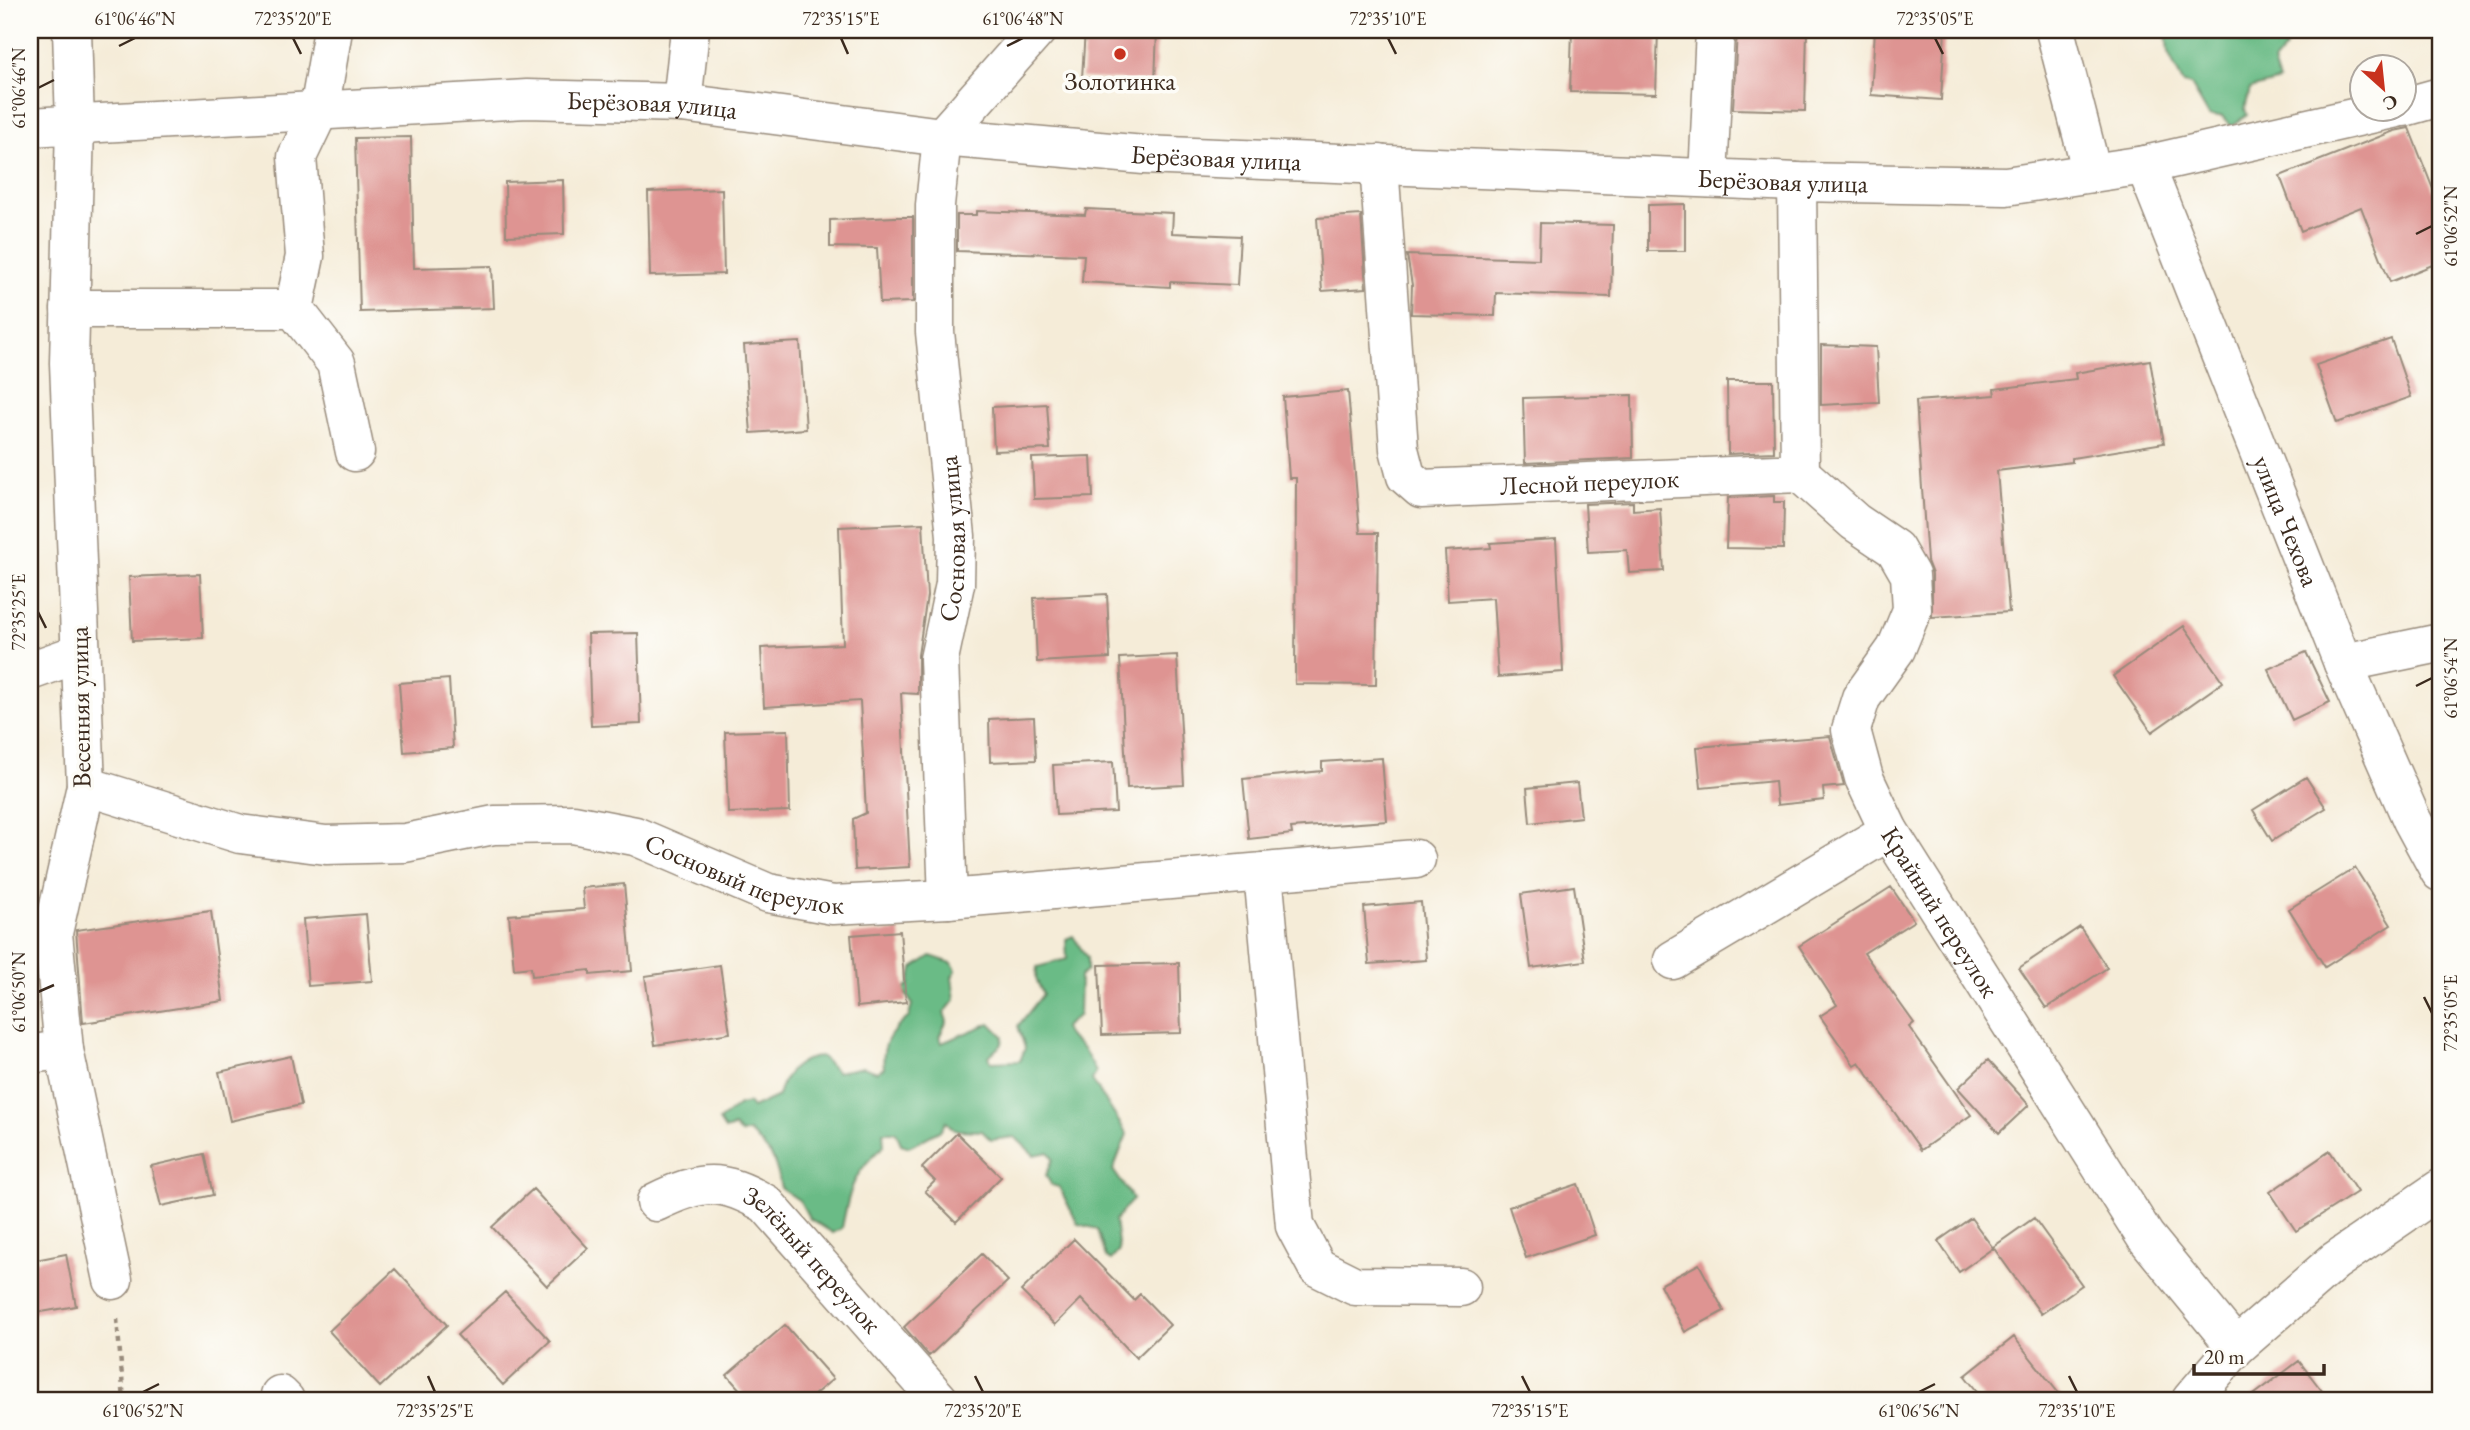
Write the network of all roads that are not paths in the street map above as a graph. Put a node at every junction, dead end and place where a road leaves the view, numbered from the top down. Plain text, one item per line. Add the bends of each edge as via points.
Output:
1 (72, 30) edge
2 (333, 30) edge
3 (690, 30) edge
4 (1037, 30) edge
5 (1715, 30) edge
6 (2054, 30) edge
7 (2440, 97) edge
8 (682, 103) junction
9 (2418, 103) edge
10 (320, 111) junction
11 (2348, 119) edge
12 (75, 124) junction
13 (30, 127) edge
14 (942, 137) junction
15 (1379, 164) junction
16 (2145, 165) junction
17 (2092, 173) junction
18 (1708, 178) junction
19 (1797, 182) junction
20 (70, 309) junction
21 (294, 309) junction
22 (355, 453) dead end
23 (1800, 473) junction
24 (2440, 643) edge
25 (80, 653) junction
26 (2343, 663) junction
27 (30, 671) edge
28 (86, 786) junction
29 (1889, 831) junction
30 (1416, 859) dead end
31 (1262, 872) junction
32 (2440, 872) edge
33 (948, 899) junction
34 (1673, 960) dead end
35 (47, 1052) edge
36 (2440, 1189) edge
37 (656, 1202) dead end
38 (113, 1280) road end
39 (1461, 1287) dead end
40 (2236, 1347) junction
41 (939, 1400) edge
42 (2191, 1400) edge

1 - 12 street, Весенняя улица
2 - 10 street
3 - 8 street
4 - 14 street
5 - 18 street
6 - 17 street
7 - 9 street
8 - 10 street, Берёзовая улица via 527,99
8 - 14 street, Берёзовая улица
10 - 12 street, Берёзовая улица
10 - 21 street via 297,157 305,256
11 - 16 street, Берёзовая улица
12 - 13 street, Берёзовая улица
12 - 20 street, Весенняя улица
14 - 15 street, Берёзовая улица via 1144,155
14 - 33 street, Сосновая улица via 935,205 935,332 956,536 955,584 939,659
15 - 18 street, Берёзовая улица
15 - 23 street, Лесной переулок via 1399,449 1406,476 1420,489
16 - 17 street, Берёзовая улица
16 - 26 street, улица Чехова
17 - 19 street, Берёзовая улица via 2006,186
18 - 19 street, Берёзовая улица
19 - 23 street
20 - 21 street
20 - 25 street, Весенняя улица
21 - 22 street via 336,363
23 - 29 street, Крайний переулок via 1831,503 1895,549 1910,575 1912,610 1896,649 1861,698 1851,730 1864,778
24 - 26 street
25 - 27 street
25 - 28 street, Весенняя улица
26 - 32 street, улица Чехова via 2412,820
28 - 33 street, Сосновый переулок via 240,834 326,845 405,843 494,825 573,824 635,836 768,893 833,905
28 - 35 street, Весенняя улица via 53,933
29 - 34 street
29 - 40 street, Крайний переулок via 2145,1236
30 - 31 street, Сосновый переулок
31 - 33 street, Сосновый переулок
31 - 39 street via 1295,1226 1317,1267 1355,1286
35 - 38 street, Весенняя улица
36 - 40 street via 2335,1261
37 - 41 street, Зелёный переулок via 686,1187 717,1184 765,1203
40 - 42 street

